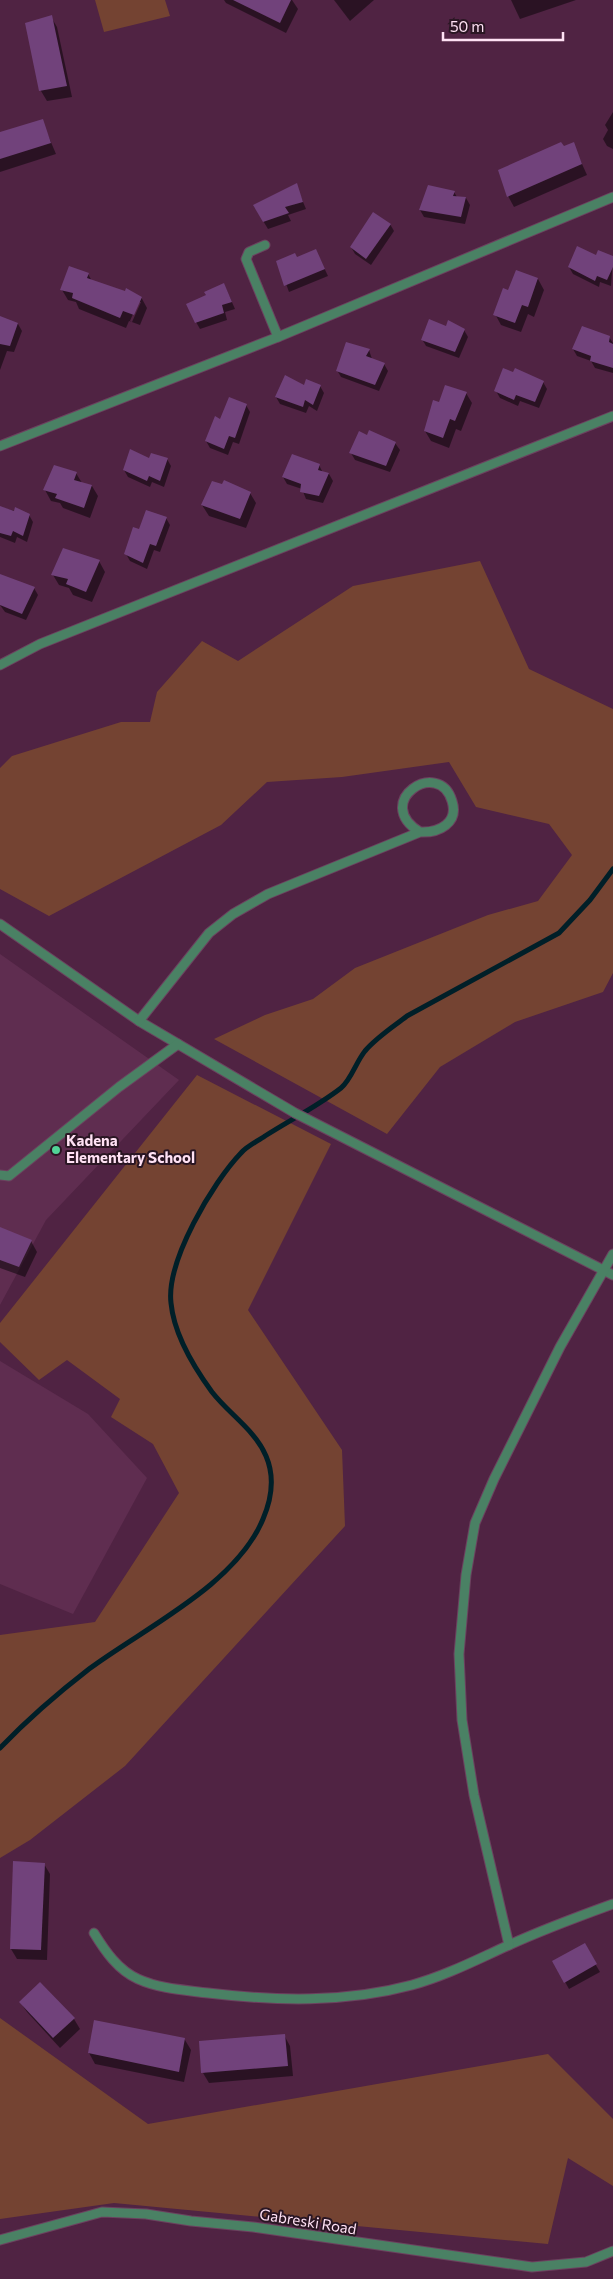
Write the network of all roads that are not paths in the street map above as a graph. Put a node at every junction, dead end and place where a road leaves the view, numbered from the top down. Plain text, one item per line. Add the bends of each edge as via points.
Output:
1 (613, 197) edge
2 (264, 245) dead end
3 (278, 336) junction
4 (613, 416) edge
5 (0, 446) edge
6 (0, 665) edge
7 (420, 832) junction
8 (0, 924) edge
9 (139, 1021) junction
10 (178, 1044) junction
11 (0, 1175) edge
12 (613, 1254) edge
13 (604, 1270) junction
14 (613, 1275) edge
15 (613, 1904) edge
16 (94, 1933) dead end
17 (509, 1945) junction
18 (0, 2240) edge
19 (613, 2251) edge

1 - 3 lane
2 - 3 lane via 249,252 246,259
3 - 5 lane
4 - 6 lane via 40,644
7 - 7 lane via 433,833 444,828 452,817 454,805 451,796 438,784 417,784 404,799 406,820
7 - 9 lane via 268,894 233,914 209,934
8 - 9 lane
9 - 10 lane
10 - 11 lane via 9,1176
10 - 13 lane via 295,1113
12 - 13 lane
13 - 14 lane
13 - 17 lane via 560,1347 494,1479 475,1523 466,1575 458,1654 462,1720 474,1795
15 - 17 lane
16 - 17 lane via 110,1958 136,1978 158,1986 247,1998 312,2000 412,1985
18 - 19 lane, Gabreski Road via 102,2212 253,2227 532,2267 586,2262

